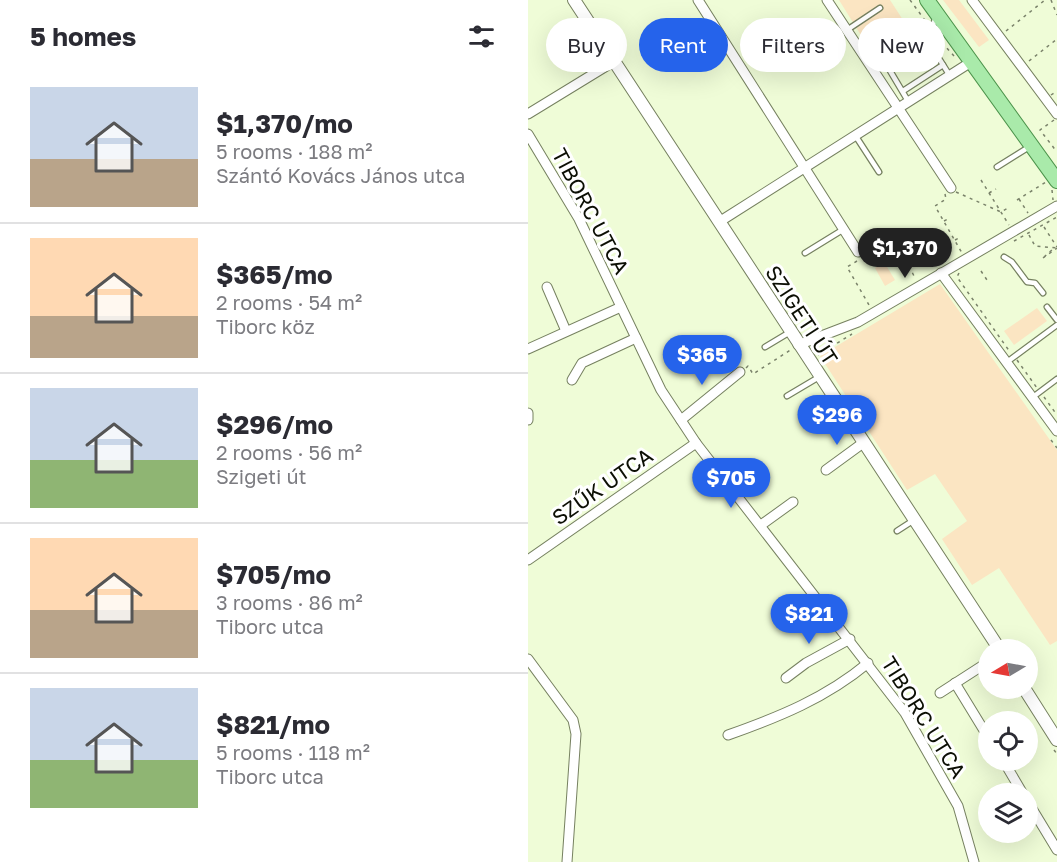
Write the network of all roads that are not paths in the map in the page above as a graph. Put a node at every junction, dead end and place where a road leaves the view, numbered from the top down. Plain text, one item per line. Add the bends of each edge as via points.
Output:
1 (574, 0) edge
2 (698, 0) edge
3 (827, 0) edge
4 (927, 0) edge
5 (972, 0) edge
6 (880, 8) dead end
7 (936, 14) junction
8 (586, 18) edge
9 (935, 18) edge
10 (847, 30) junction
11 (971, 62) junction
12 (945, 68) edge
13 (597, 72) edge
14 (621, 72) edge
15 (891, 72) edge
16 (932, 72) edge
17 (950, 76) junction
18 (903, 91) junction
19 (909, 101) junction
20 (897, 108) junction
21 (1056, 110) edge
22 (528, 114) edge
23 (528, 134) edge
24 (855, 135) junction
25 (1032, 146) junction
26 (997, 166) dead end
27 (805, 167) junction
28 (879, 172) dead end
29 (1054, 183) edge
30 (948, 190) road end
31 (1056, 204) edge
32 (719, 222) junction
33 (844, 229) junction
34 (858, 252) dead end
35 (805, 253) dead end
36 (1004, 257) dead end
37 (941, 273) junction
38 (547, 287) dead end
39 (1043, 293) dead end
40 (621, 307) junction
41 (1047, 308) dead end
42 (1057, 321) edge
43 (1057, 325) edge
44 (566, 331) junction
45 (790, 332) junction
46 (636, 338) junction
47 (798, 345) junction
48 (765, 348) dead end
49 (528, 349) edge
50 (1010, 360) junction
51 (744, 369) road end
52 (819, 377) junction
53 (1057, 379) edge
54 (572, 380) dead end
55 (1036, 395) junction
56 (788, 396) dead end
57 (528, 413) edge
58 (528, 420) edge
59 (681, 420) junction
60 (1057, 431) edge
61 (696, 442) junction
62 (863, 443) junction
63 (826, 470) dead end
64 (793, 502) dead end
65 (914, 520) junction
66 (761, 525) junction
67 (897, 531) dead end
68 (528, 560) edge
69 (850, 639) junction
70 (992, 639) edge
71 (528, 659) edge
72 (868, 663) junction
73 (978, 669) edge
74 (786, 678) dead end
75 (956, 683) junction
76 (940, 693) dead end
77 (1031, 699) edge
78 (978, 720) edge
79 (728, 735) dead end
80 (1057, 740) edge
81 (1038, 819) edge
82 (1057, 850) edge
83 (567, 862) edge
84 (974, 862) edge

1 - 8 street, SZIGETI ÚT
2 - 27 street
3 - 10 street
4 - 7 main road
5 - 21 street
6 - 10 lane
7 - 9 lane
7 - 11 main road
10 - 20 street
11 - 17 street
11 - 25 main road
12 - 17 lane
13 - 22 street
14 - 32 street, SZIGETI ÚT
15 - 18 lane
16 - 18 lane
17 - 19 street
18 - 19 lane
19 - 20 street
20 - 24 street
20 - 30 street
23 - 40 street, TIBORC UTCA via 579,219
24 - 27 street
24 - 28 lane
25 - 26 lane
25 - 29 main road
27 - 32 street
27 - 33 street
31 - 37 street
32 - 45 street, SZIGETI ÚT
33 - 34 street
33 - 35 lane
36 - 39 lane
37 - 47 street via 858,322
37 - 50 street
38 - 44 street
40 - 44 street, TIBORC UTCA
40 - 46 street, TIBORC UTCA
41 - 42 lane
43 - 50 lane
44 - 49 street, TIBORC UTCA
45 - 47 street, SZIGETI ÚT
45 - 48 lane
46 - 54 street via 582,363
46 - 59 street, TIBORC UTCA via 661,390
47 - 52 street, SZIGETI ÚT
50 - 55 street
51 - 59 street
52 - 56 lane
52 - 62 street, SZIGETI ÚT
53 - 55 lane
55 - 60 street
57 - 58 street
59 - 61 street, TIBORC UTCA
61 - 66 street, TIBORC UTCA
61 - 68 street, SZŰK UTCA
62 - 63 street
62 - 65 street, SZIGETI ÚT
64 - 66 street
65 - 67 lane
65 - 70 street, SZIGETI ÚT
66 - 69 street, TIBORC UTCA
69 - 72 street, TIBORC UTCA
69 - 74 street
71 - 83 street via 573,720 576,734
72 - 79 street via 815,700
72 - 84 street, TIBORC UTCA via 905,713 947,786
73 - 75 street
75 - 76 street
75 - 78 street
77 - 80 street
81 - 82 street

